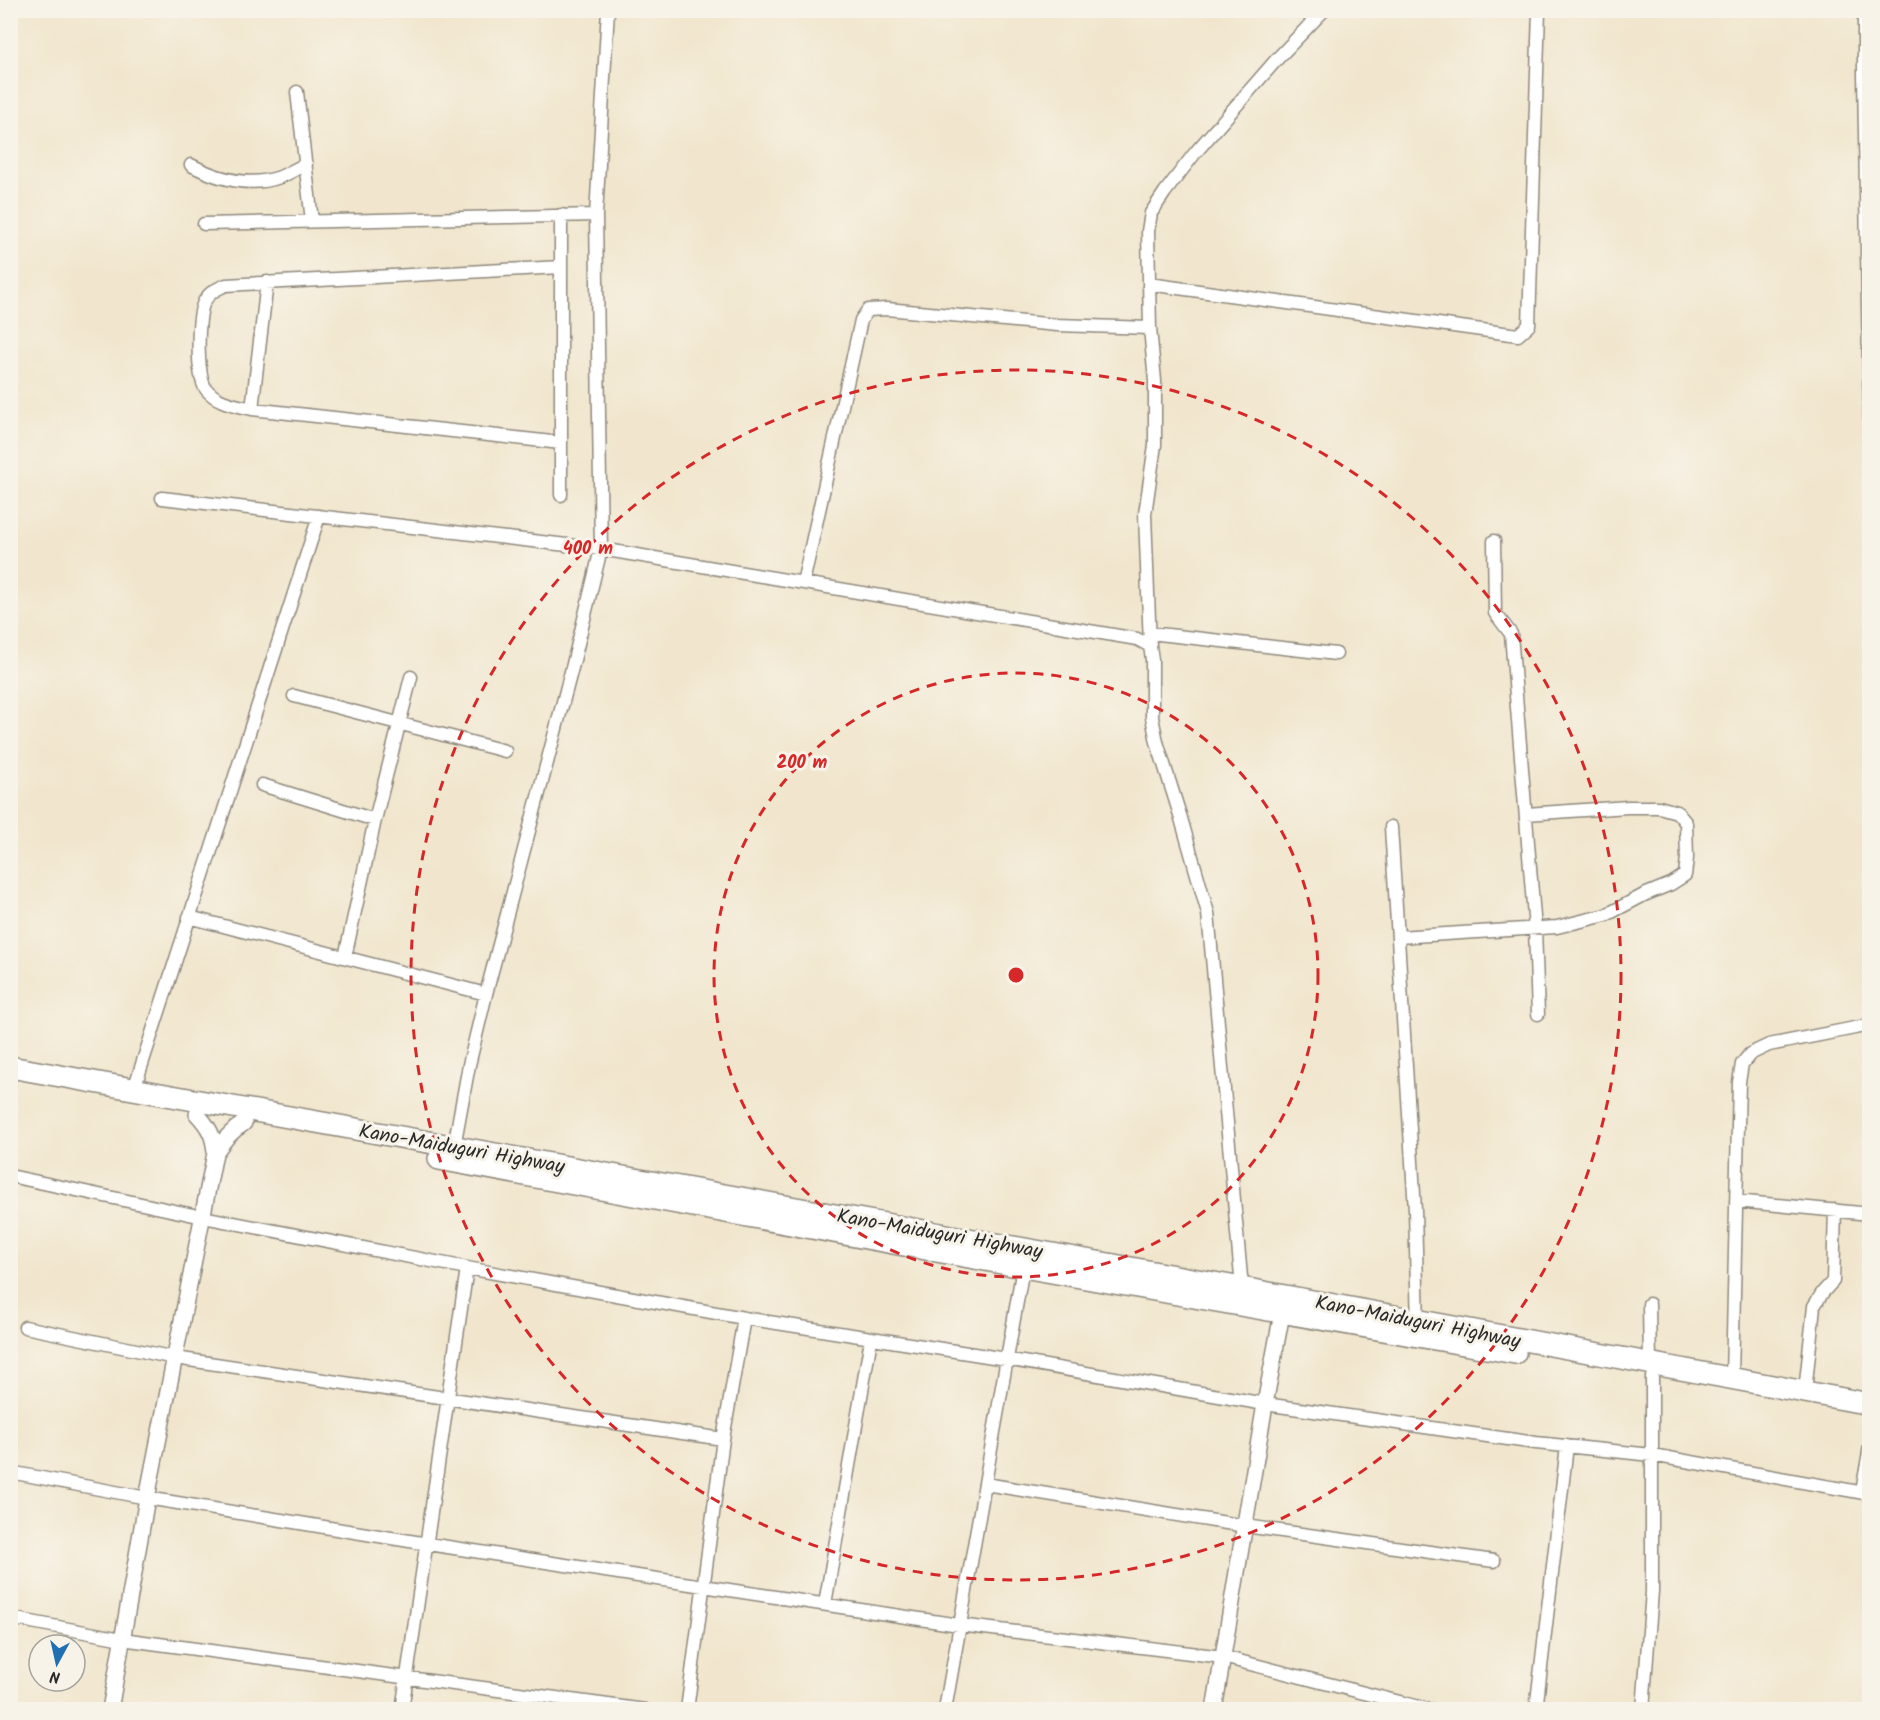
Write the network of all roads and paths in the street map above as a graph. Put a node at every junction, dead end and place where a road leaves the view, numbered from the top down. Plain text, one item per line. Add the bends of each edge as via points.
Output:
1 (608, 10) edge
2 (1324, 10) edge
3 (1539, 10) edge
4 (1864, 10) edge
5 (1867, 75) edge
6 (297, 92) dead end
7 (306, 164) junction
8 (191, 165) dead end
9 (561, 215) junction
10 (596, 215) junction
11 (312, 221) junction
12 (204, 224) dead end
13 (561, 267) junction
14 (267, 282) junction
15 (1149, 284) junction
16 (1150, 328) junction
17 (252, 409) junction
18 (1869, 423) edge
19 (561, 443) junction
20 (561, 495) dead end
21 (162, 498) dead end
22 (319, 516) junction
23 (1494, 542) dead end
24 (601, 549) junction
25 (803, 583) junction
26 (1150, 633) junction
27 (1150, 646) junction
28 (1336, 654) dead end
29 (411, 677) dead end
30 (294, 696) dead end
31 (399, 723) junction
32 (506, 751) dead end
33 (262, 785) dead end
34 (1526, 814) junction
35 (375, 819) junction
36 (1391, 827) dead end
37 (189, 917) junction
38 (1535, 928) junction
39 (1398, 937) junction
40 (345, 957) junction
41 (486, 994) junction
42 (1538, 1014) dead end
43 (1869, 1025) edge
44 (10, 1067) edge
45 (10, 1081) edge
46 (134, 1089) junction
47 (197, 1114) junction
48 (244, 1123) junction
49 (215, 1153) junction
50 (453, 1154) junction
51 (10, 1176) edge
52 (1736, 1201) junction
53 (1835, 1210) junction
54 (1869, 1214) edge
55 (203, 1217) junction
56 (1024, 1258) junction
57 (467, 1268) junction
58 (1242, 1288) junction
59 (1649, 1304) dead end
60 (1282, 1313) junction
61 (744, 1318) junction
62 (25, 1327) dead end
63 (1417, 1329) junction
64 (871, 1339) junction
65 (175, 1358) junction
66 (1006, 1359) junction
67 (1651, 1370) junction
68 (1732, 1378) junction
69 (1805, 1392) junction
70 (448, 1398) junction
71 (1265, 1404) junction
72 (1869, 1404) edge
73 (1869, 1416) edge
74 (723, 1439) junction
75 (1567, 1446) junction
76 (1869, 1446) edge
77 (1652, 1455) junction
78 (10, 1472) edge
79 (985, 1485) junction
80 (1866, 1493) edge
81 (147, 1498) junction
82 (1245, 1526) junction
83 (428, 1544) junction
84 (1494, 1561) dead end
85 (703, 1586) junction
86 (825, 1604) junction
87 (10, 1618) edge
88 (959, 1625) junction
89 (122, 1639) junction
90 (1223, 1657) junction
91 (407, 1678) junction
92 (110, 1710) edge
93 (402, 1710) edge
94 (645, 1710) edge
95 (687, 1710) edge
96 (945, 1710) edge
97 (1214, 1710) edge
98 (1431, 1710) edge
99 (1536, 1710) edge
100 (1643, 1710) edge

1 - 10 street
2 - 15 street via 1195,153 1151,213
3 - 15 street via 1529,325 1518,335
4 - 5 street
5 - 18 street
6 - 7 street
7 - 8 street via 279,177 250,182 210,175
7 - 11 street
9 - 10 street
9 - 11 street
9 - 13 street
10 - 24 street
11 - 12 street
13 - 14 street
13 - 19 street
14 - 17 street
14 - 17 street via 226,285 211,292 203,303 200,321 199,369 204,387 214,397
15 - 16 street
16 - 25 street via 868,310 861,320
16 - 26 street via 1155,381 1155,445 1145,514
17 - 19 street
19 - 20 street
21 - 22 street
22 - 24 street
22 - 37 street
23 - 34 street via 1495,613 1511,634
24 - 25 street
24 - 41 street
25 - 27 street via 1137,639
26 - 27 street
26 - 28 street
27 - 58 street via 1152,717 1157,742 1208,913
29 - 31 street
30 - 31 street
31 - 32 street
31 - 35 street
33 - 35 street
34 - 38 street
34 - 38 street via 1659,807 1677,812 1686,823 1685,875 1606,915
35 - 40 street
36 - 39 street
37 - 40 street
37 - 46 street
38 - 39 street
38 - 42 street
39 - 63 street via 1415,1210
40 - 41 street
41 - 50 street
43 - 52 street via 1769,1045 1750,1054 1742,1064
44 - 46 highway, Kano-Maiduguri Highway
45 - 47 highway, Kano-Maiduguri Highway
46 - 50 highway, Kano-Maiduguri Highway
47 - 48 highway, Kano-Maiduguri Highway
47 - 49 street via 214,1138
48 - 49 street via 225,1138
48 - 50 highway, Kano-Maiduguri Highway
49 - 55 street
50 - 56 highway, Kano-Maiduguri Highway
51 - 55 street
52 - 53 street
52 - 68 street
53 - 54 street
53 - 69 street via 1833,1281 1814,1306
55 - 57 street
55 - 65 street
56 - 58 highway, Kano-Maiduguri Highway
56 - 60 highway, Kano-Maiduguri Highway
56 - 66 street
57 - 61 street
57 - 70 street
58 - 63 highway, Kano-Maiduguri Highway
59 - 67 street
60 - 63 highway, Kano-Maiduguri Highway
60 - 71 street
61 - 64 street
61 - 74 street
62 - 65 street
63 - 67 highway, Kano-Maiduguri Highway
64 - 66 street
64 - 86 street
65 - 70 street
65 - 81 street
66 - 71 street
66 - 79 street
67 - 68 highway, Kano-Maiduguri Highway
67 - 73 highway, Kano-Maiduguri Highway
67 - 77 street
68 - 69 highway, Kano-Maiduguri Highway
69 - 72 highway, Kano-Maiduguri Highway
70 - 74 street
70 - 83 street
71 - 75 street
71 - 82 street
74 - 85 street
75 - 77 street
75 - 99 street
76 - 80 street
77 - 80 street
77 - 100 street via 1652,1591
78 - 81 street
79 - 82 street
79 - 88 street
81 - 83 street
81 - 89 street
82 - 84 street
82 - 90 street
83 - 85 street
83 - 91 street
85 - 86 street
85 - 95 street
86 - 88 street
87 - 89 street
88 - 90 street
88 - 96 street
89 - 91 street
89 - 92 street
90 - 97 street
90 - 98 street
91 - 93 street
91 - 94 street

